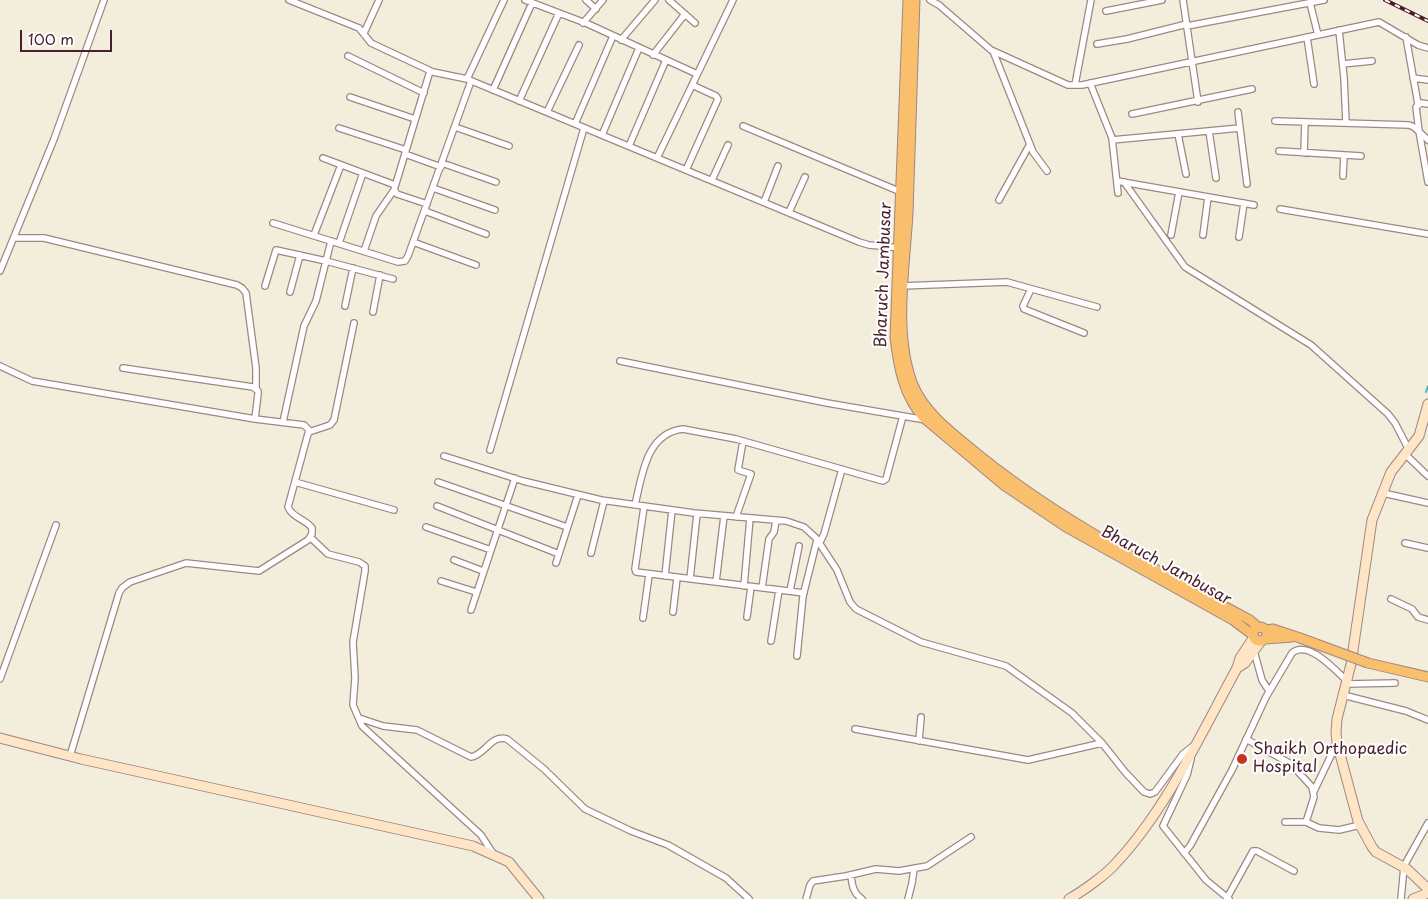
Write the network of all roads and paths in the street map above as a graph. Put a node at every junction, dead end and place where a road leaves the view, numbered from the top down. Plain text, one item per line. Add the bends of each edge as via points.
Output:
1 (104, 0) edge
2 (289, 0) edge
3 (379, 0) edge
4 (504, 0) edge
5 (525, 0) edge
6 (586, 0) edge
7 (603, 0) edge
8 (655, 0) edge
9 (669, 0) edge
10 (908, 0) edge
11 (915, 0) edge
12 (930, 0) edge
13 (1091, 0) edge
14 (1162, 0) edge
15 (1182, 0) edge
16 (1324, 0) edge
17 (732, 1) edge
18 (532, 3) junction
19 (1310, 3) junction
20 (596, 9) junction
21 (1106, 11) dead end
22 (559, 13) junction
23 (685, 14) junction
24 (583, 22) junction
25 (695, 23) dead end
26 (1187, 25) junction
27 (1339, 30) junction
28 (364, 33) junction
29 (1318, 35) junction
30 (612, 36) junction
31 (1307, 37) junction
32 (1406, 37) junction
33 (621, 40) junction
34 (1098, 44) dead end
35 (579, 45) dead end
36 (639, 48) junction
37 (1428, 48) edge
38 (993, 51) junction
39 (653, 55) junction
40 (348, 56) dead end
41 (666, 60) junction
42 (1192, 61) junction
43 (1372, 61) dead end
44 (1343, 64) junction
45 (430, 71) junction
46 (697, 74) junction
47 (1413, 78) junction
48 (469, 80) junction
49 (1428, 80) edge
50 (1090, 83) junction
51 (1314, 84) dead end
52 (692, 86) junction
53 (1075, 86) junction
54 (1252, 89) dead end
55 (493, 90) junction
56 (424, 93) junction
57 (908, 96) junction
58 (350, 97) dead end
59 (519, 101) junction
60 (1198, 102) junction
61 (1418, 104) junction
62 (1428, 104) edge
63 (547, 112) junction
64 (1238, 112) dead end
65 (1132, 114) dead end
66 (416, 119) junction
67 (1276, 121) dead end
68 (1305, 122) junction
69 (1346, 123) junction
70 (575, 124) junction
71 (455, 126) junction
72 (743, 126) dead end
73 (339, 128) dead end
74 (584, 128) junction
75 (1240, 128) junction
76 (1208, 131) junction
77 (1419, 131) junction
78 (1178, 134) junction
79 (602, 135) junction
80 (1112, 140) junction
81 (1428, 140) edge
82 (1030, 144) junction
83 (728, 145) dead end
84 (509, 146) dead end
85 (629, 146) junction
86 (1279, 151) dead end
87 (405, 152) junction
88 (1304, 153) junction
89 (1344, 155) junction
90 (1361, 156) dead end
91 (323, 158) dead end
92 (657, 158) junction
93 (340, 165) junction
94 (441, 165) junction
95 (778, 166) dead end
96 (686, 170) junction
97 (1047, 171) dead end
98 (363, 173) junction
99 (1186, 174) dead end
100 (1344, 176) dead end
101 (805, 177) dead end
102 (1216, 178) dead end
103 (712, 180) junction
104 (1120, 181) junction
105 (496, 182) dead end
106 (1428, 182) edge
107 (1247, 184) dead end
108 (395, 187) junction
109 (433, 188) junction
110 (901, 192) junction
111 (1179, 192) junction
112 (1118, 193) dead end
113 (1208, 197) junction
114 (998, 200) dead end
115 (764, 202) junction
116 (1244, 203) junction
117 (427, 204) junction
118 (1254, 205) dead end
119 (1280, 209) dead end
120 (495, 210) dead end
121 (425, 212) junction
122 (789, 212) junction
123 (273, 222) dead end
124 (486, 234) dead end
125 (1428, 234) edge
126 (314, 235) junction
127 (1171, 235) dead end
128 (1203, 235) dead end
129 (1239, 237) dead end
130 (14, 238) junction
131 (331, 241) junction
132 (413, 242) junction
133 (339, 243) junction
134 (903, 248) junction
135 (364, 251) junction
136 (300, 255) junction
137 (326, 261) junction
138 (476, 265) dead end
139 (353, 268) junction
140 (0, 271) edge
141 (380, 276) junction
142 (393, 279) dead end
143 (265, 286) dead end
144 (900, 286) junction
145 (1031, 289) junction
146 (290, 292) dead end
147 (345, 306) dead end
148 (1097, 307) dead end
149 (372, 312) dead end
150 (354, 322) dead end
151 (1084, 333) dead end
152 (620, 361) dead end
153 (0, 366) edge
154 (123, 368) dead end
155 (256, 389) junction
156 (1428, 404) edge
157 (922, 409) junction
158 (903, 416) junction
159 (254, 419) junction
160 (928, 421) junction
161 (283, 422) junction
162 (309, 432) junction
163 (744, 441) junction
164 (490, 450) dead end
165 (1407, 452) junction
166 (444, 456) dead end
167 (842, 469) junction
168 (1428, 476) edge
169 (515, 478) junction
170 (295, 482) junction
171 (438, 482) dead end
172 (1383, 493) junction
173 (578, 495) junction
174 (604, 501) junction
175 (1428, 503) edge
176 (635, 505) junction
177 (437, 506) dead end
178 (506, 506) junction
179 (644, 506) junction
180 (394, 510) dead end
181 (672, 510) junction
182 (698, 514) junction
183 (724, 516) junction
184 (736, 517) junction
185 (750, 518) junction
186 (776, 521) junction
187 (56, 525) dead end
188 (426, 527) dead end
189 (567, 527) junction
190 (497, 530) junction
191 (310, 537) junction
192 (818, 542) junction
193 (1405, 543) dead end
194 (799, 546) dead end
195 (1428, 548) edge
196 (491, 550) junction
197 (591, 553) dead end
198 (559, 554) junction
199 (454, 560) dead end
200 (556, 563) dead end
201 (483, 572) junction
202 (649, 574) junction
203 (665, 576) junction
204 (678, 578) junction
205 (690, 579) junction
206 (441, 581) dead end
207 (716, 582) junction
208 (747, 586) junction
209 (762, 588) junction
210 (779, 590) junction
211 (790, 591) junction
212 (476, 592) junction
213 (804, 593) junction
214 (1391, 599) dead end
215 (471, 610) dead end
216 (673, 612) dead end
217 (747, 617) dead end
218 (643, 618) dead end
219 (1428, 620) edge
220 (1260, 635) junction
221 (771, 641) dead end
222 (1254, 651) junction
223 (797, 656) dead end
224 (1237, 668) junction
225 (1428, 678) edge
226 (0, 679) edge
227 (1347, 682) junction
228 (1395, 683) dead end
229 (1269, 691) junction
230 (1344, 695) junction
231 (921, 717) dead end
232 (359, 718) junction
233 (1428, 720) edge
234 (855, 729) dead end
235 (0, 738) edge
236 (1246, 739) junction
237 (919, 741) junction
238 (1100, 743) junction
239 (1337, 743) junction
240 (1195, 745) junction
241 (70, 756) junction
242 (1314, 791) junction
243 (1285, 822) dead end
244 (1306, 822) junction
245 (1428, 823) edge
246 (1360, 825) junction
247 (971, 836) dead end
248 (1184, 853) junction
249 (494, 855) junction
250 (1404, 866) junction
251 (914, 869) junction
252 (1294, 871) dead end
253 (851, 875) junction
254 (1428, 889) edge
255 (1428, 893) edge
256 (1228, 898) edge
257 (539, 899) edge
258 (749, 899) edge
259 (806, 899) edge
260 (862, 899) edge
261 (908, 899) edge
262 (1069, 899) edge
263 (1401, 899) edge
264 (1413, 899) edge

1 - 130 street
2 - 28 street via 359,28
3 - 28 street
4 - 48 street
5 - 18 street
6 - 20 street
7 - 20 street
8 - 33 street
9 - 23 street
10 - 57 main road, Bharuch Jambusar
11 - 57 main road, Bharuch Jambusar
12 - 38 street
13 - 53 street
14 - 21 street
15 - 26 street
16 - 19 street
17 - 46 street
18 - 22 street
18 - 55 street
19 - 26 street
19 - 29 street
20 - 24 street
22 - 24 street
22 - 59 street
23 - 25 street
23 - 39 street
24 - 30 street
26 - 34 street
26 - 42 street
27 - 29 street
27 - 32 street via 1379,22
27 - 44 street
28 - 45 street via 372,43
29 - 31 street
30 - 33 street
30 - 70 street
31 - 42 street
31 - 51 street
32 - 37 street
32 - 47 street
33 - 36 street
35 - 63 street
36 - 39 street
36 - 79 street
38 - 53 street via 1061,83
38 - 82 street
39 - 41 street
40 - 56 street
41 - 46 street
41 - 85 street
42 - 50 street
42 - 60 street
43 - 44 street
44 - 69 street
45 - 48 street
45 - 56 street
46 - 52 street
47 - 49 street
47 - 61 street
48 - 55 street
48 - 71 street
50 - 53 street
50 - 80 street
52 - 92 street
52 - 96 street via 718,98
54 - 60 street
55 - 59 street
56 - 66 street
57 - 110 main road, Bharuch Jambusar
57 - 134 main road, Bharuch Jambusar
58 - 66 street
59 - 63 street
60 - 65 street
61 - 62 street
61 - 77 street
63 - 70 street
64 - 75 street
66 - 87 street
67 - 68 street
68 - 69 street
68 - 88 street
69 - 77 street via 1409,125
70 - 74 street
71 - 84 street
71 - 94 street
72 - 110 street
73 - 87 street
74 - 79 street
74 - 164 street
75 - 76 street
75 - 107 street
76 - 78 street
76 - 102 street
77 - 81 street
77 - 106 street
78 - 80 street
78 - 99 street
79 - 85 street
80 - 104 street
82 - 97 street
82 - 114 street
83 - 103 street
85 - 92 street
86 - 88 street
87 - 94 street
87 - 108 street
88 - 89 street
89 - 90 street
89 - 100 street
91 - 93 street
92 - 96 street
93 - 98 street
93 - 126 street
94 - 105 street
94 - 109 street
95 - 115 street
96 - 103 street
98 - 108 street
98 - 133 street
101 - 122 street
103 - 115 street
104 - 111 street
104 - 112 street
104 - 165 street via 1185,267 1311,345 1392,418
108 - 117 street via 397,194
108 - 135 street via 376,216
109 - 117 street
109 - 120 street
110 - 134 main road, Bharuch Jambusar
111 - 113 street
111 - 127 street
113 - 116 street
113 - 128 street
115 - 122 street
116 - 118 street
116 - 129 street
117 - 121 street
119 - 125 street
121 - 124 street
121 - 132 street
122 - 134 street via 864,243
123 - 126 street
126 - 131 street
130 - 140 street
130 - 155 street via 44,238 242,288 246,293
131 - 133 street
131 - 137 street
132 - 135 street via 407,259 402,262
132 - 138 street
133 - 135 street
134 - 144 main road, Bharuch Jambusar
136 - 137 street
136 - 143 street via 275,251
136 - 146 street
137 - 139 street
137 - 161 street via 316,301 304,326
139 - 141 street
139 - 147 street
141 - 142 street
141 - 149 street
144 - 145 street via 1003,282
144 - 157 main road, Bharuch Jambusar via 905,360
145 - 148 street
145 - 151 street via 1024,309
150 - 162 street via 334,420 330,425
152 - 158 street
153 - 159 street via 32,381
154 - 155 street
155 - 159 street
156 - 165 main road via 1419,436
157 - 160 main road, Bharuch Jambusar
157 - 220 main road, Bharuch Jambusar via 983,460 1064,518 1250,620
158 - 160 street
158 - 167 street via 885,480
159 - 161 street
160 - 220 main road, Bharuch Jambusar via 1005,486 1066,528
161 - 162 street via 304,425
162 - 170 street
163 - 167 street
163 - 176 street via 683,429 667,433 651,450
163 - 184 street via 738,470 751,474
165 - 168 street
165 - 172 main road via 1391,472
166 - 169 street
167 - 192 street via 824,534
169 - 173 street
169 - 178 street
170 - 180 street
170 - 191 street via 289,511 310,525
171 - 178 street
172 - 175 street
172 - 227 main road via 1372,520
173 - 174 street
173 - 189 street
174 - 176 street
174 - 197 street
176 - 179 street
177 - 190 street
178 - 189 street
178 - 190 street
179 - 181 street
179 - 202 street via 635,571
181 - 182 street
181 - 203 street
182 - 183 street
182 - 205 street
183 - 184 street
183 - 207 street
184 - 185 street
185 - 186 street
185 - 208 street
186 - 192 street via 804,527
186 - 209 street via 769,539
187 - 226 street
188 - 196 street
189 - 198 street
190 - 196 street
190 - 198 street
191 - 232 street via 328,554 365,566 353,642 353,704
191 - 241 street via 259,571 186,563 126,584 119,593
192 - 213 street
192 - 238 street via 837,570 856,609 921,642 1004,665 1070,711
193 - 195 street
194 - 211 street
196 - 201 street
198 - 200 street
199 - 201 street
201 - 212 street
202 - 203 street
202 - 218 street
203 - 204 street
204 - 205 street
204 - 216 street
205 - 207 street
206 - 212 street
207 - 208 street
208 - 209 street
208 - 217 street
209 - 210 street
210 - 211 street
210 - 221 street
211 - 213 street
212 - 215 street
213 - 223 street
214 - 219 street via 1412,608 1418,617
220 - 222 main road
220 - 224 main road via 1240,658
220 - 225 main road, bridge via 1297,637 1368,663
222 - 224 main road
222 - 229 street via 1262,680
224 - 240 main road
227 - 228 street
227 - 229 street via 1321,657 1298,649 1292,653
227 - 230 main road
229 - 236 street
230 - 233 street
230 - 239 main road via 1337,719
231 - 237 street
232 - 249 street via 364,728 481,835
232 - 258 street via 383,726 417,730 471,757 495,740 507,739 586,809 668,845 726,878
234 - 237 street
235 - 241 main road
236 - 242 street via 1290,764
236 - 248 street via 1232,770
237 - 238 street via 1028,760
238 - 240 street via 1124,772 1150,794 1155,792 1183,754
239 - 242 street
239 - 246 main road
240 - 248 street via 1187,775 1163,824
240 - 262 main road via 1146,827 1116,864
241 - 249 main road via 473,846
242 - 244 street
243 - 244 street
244 - 246 street via 1338,830
245 - 250 street
246 - 250 main road via 1374,850
247 - 251 street via 932,864
248 - 256 street via 1208,883
249 - 257 main road via 509,862
250 - 254 main road
250 - 263 street
251 - 253 street via 876,869
251 - 261 street
252 - 256 street via 1253,851
253 - 259 street via 813,881
253 - 260 street via 855,894
255 - 264 main road

